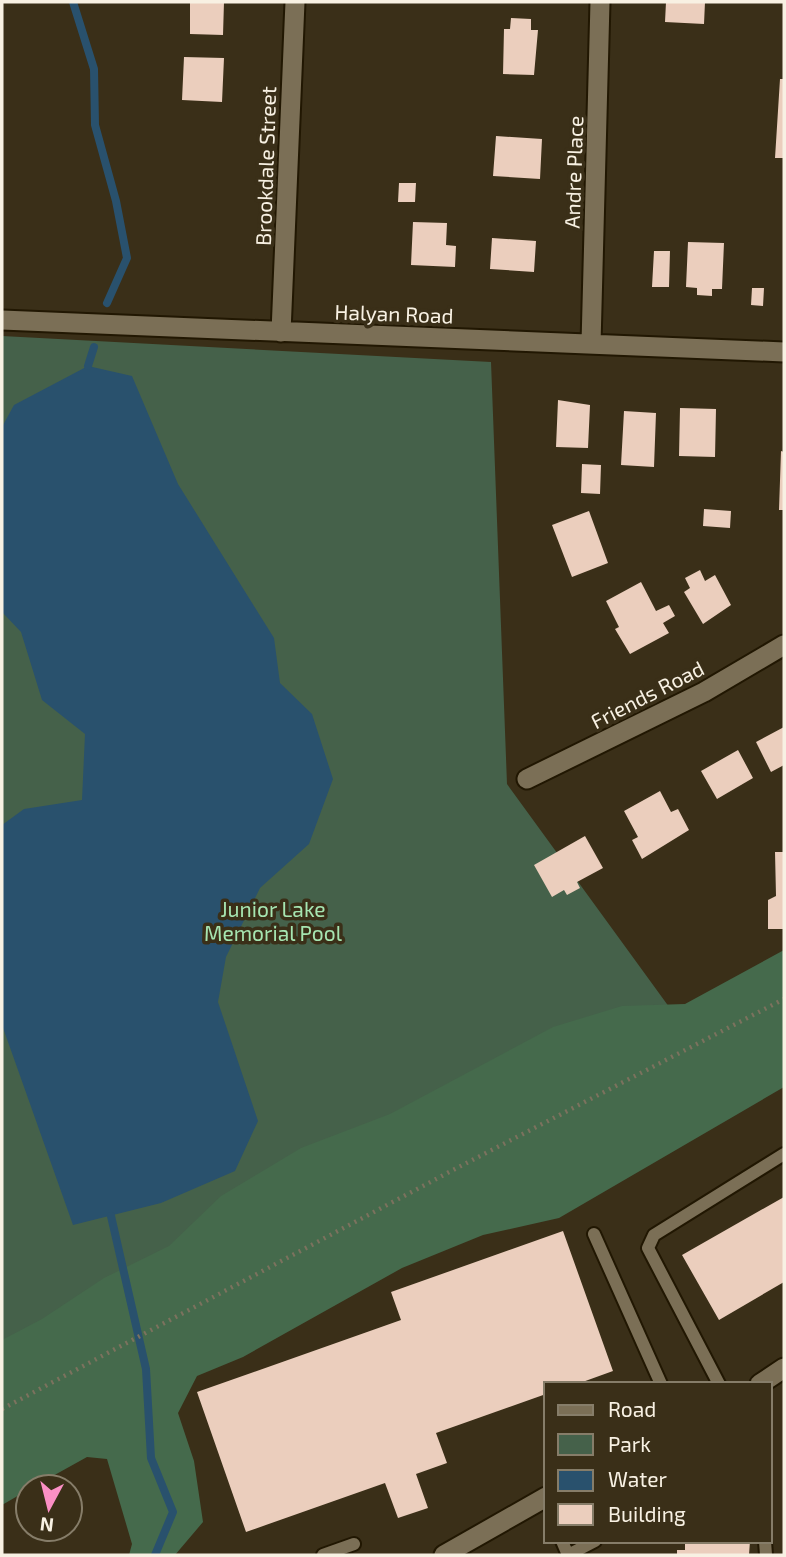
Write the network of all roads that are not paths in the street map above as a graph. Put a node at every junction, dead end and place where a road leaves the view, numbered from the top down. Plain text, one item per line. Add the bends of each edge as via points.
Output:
1 (295, 2) edge
2 (600, 2) edge
3 (2, 320) edge
4 (281, 332) junction
5 (591, 344) junction
6 (784, 352) edge
7 (784, 645) edge
8 (527, 779) dead end
9 (784, 1154) edge
10 (594, 1234) dead end
11 (784, 1368) edge
12 (660, 1382) edge
13 (718, 1382) edge
14 (763, 1382) edge
15 (544, 1503) edge
16 (591, 1543) edge
17 (354, 1544) dead end
18 (323, 1555) edge
19 (444, 1555) edge
20 (568, 1555) edge

1 - 4 street, Brookdale Street
2 - 5 street, Andre Place
3 - 4 street, Halyan Road
4 - 5 street, Halyan Road
5 - 6 street, Halyan Road
7 - 8 street, Friends Road via 704,692
9 - 13 lane via 654,1235 648,1248
10 - 12 lane
11 - 14 street
15 - 19 street
16 - 20 lane
17 - 18 lane

